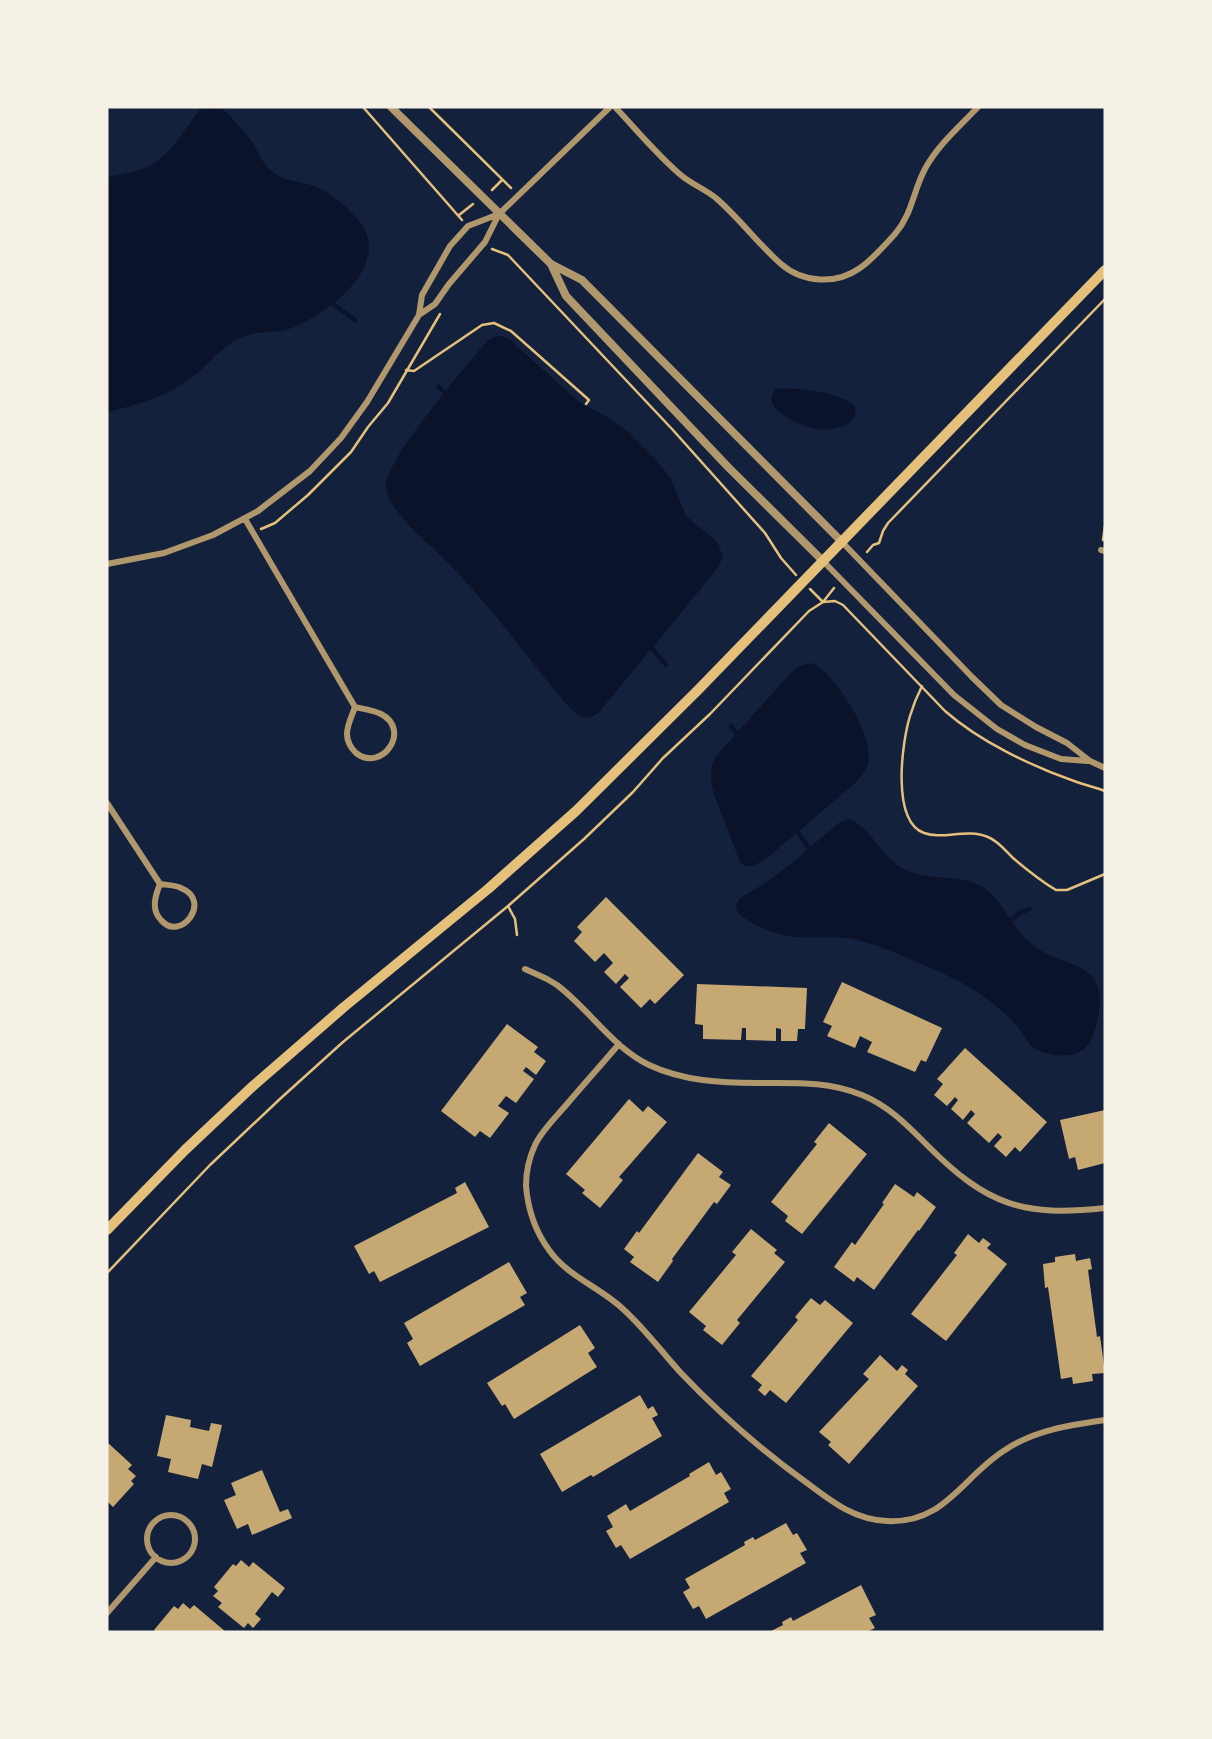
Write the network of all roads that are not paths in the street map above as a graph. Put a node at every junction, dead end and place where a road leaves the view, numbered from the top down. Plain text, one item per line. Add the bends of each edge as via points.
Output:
1 (391, 107) edge
2 (612, 107) edge
3 (978, 107) edge
4 (499, 214) junction
5 (551, 264) junction
6 (1105, 270) edge
7 (419, 315) junction
8 (245, 519) junction
9 (841, 541) junction
10 (823, 561) junction
11 (107, 564) edge
12 (355, 707) junction
13 (1090, 761) junction
14 (1105, 768) edge
15 (107, 803) edge
16 (160, 884) junction
17 (525, 969) dead end
18 (619, 1044) junction
19 (1105, 1208) edge
20 (107, 1230) edge
21 (1105, 1420) edge
22 (156, 1557) junction
23 (107, 1612) edge

1 - 4 street
2 - 3 street via 677,172 716,198 782,265 799,275 823,280 858,270 896,233 932,158
2 - 4 street
4 - 5 street
4 - 7 street via 485,242 435,304
4 - 7 street via 468,226 454,241 422,295
5 - 9 street via 582,280
5 - 10 street via 566,296
6 - 9 main road
7 - 8 street via 367,402 335,445 295,484
8 - 11 street via 175,550
8 - 12 street
9 - 10 main road
9 - 13 street via 1002,705
10 - 13 street via 975,713 1026,745 1061,760
10 - 20 main road via 576,811 253,1086
12 - 12 street via 347,732 352,748 366,757 384,754 394,738 390,722 376,712
13 - 14 street
15 - 16 street
16 - 16 street via 155,909 162,922 171,927 187,922 195,907 191,896 181,888
17 - 18 street via 562,989
18 - 19 street via 645,1063 687,1078 814,1083 852,1091 888,1109 964,1179 993,1197 1042,1210
18 - 21 street via 535,1145 526,1181 536,1229 565,1267 617,1303 726,1418 798,1477 862,1518 909,1520 944,1504 981,1467 1012,1445 1053,1429
22 - 22 street via 173,1562 188,1555 194,1535 179,1516 158,1518 148,1531 149,1548
22 - 23 street

